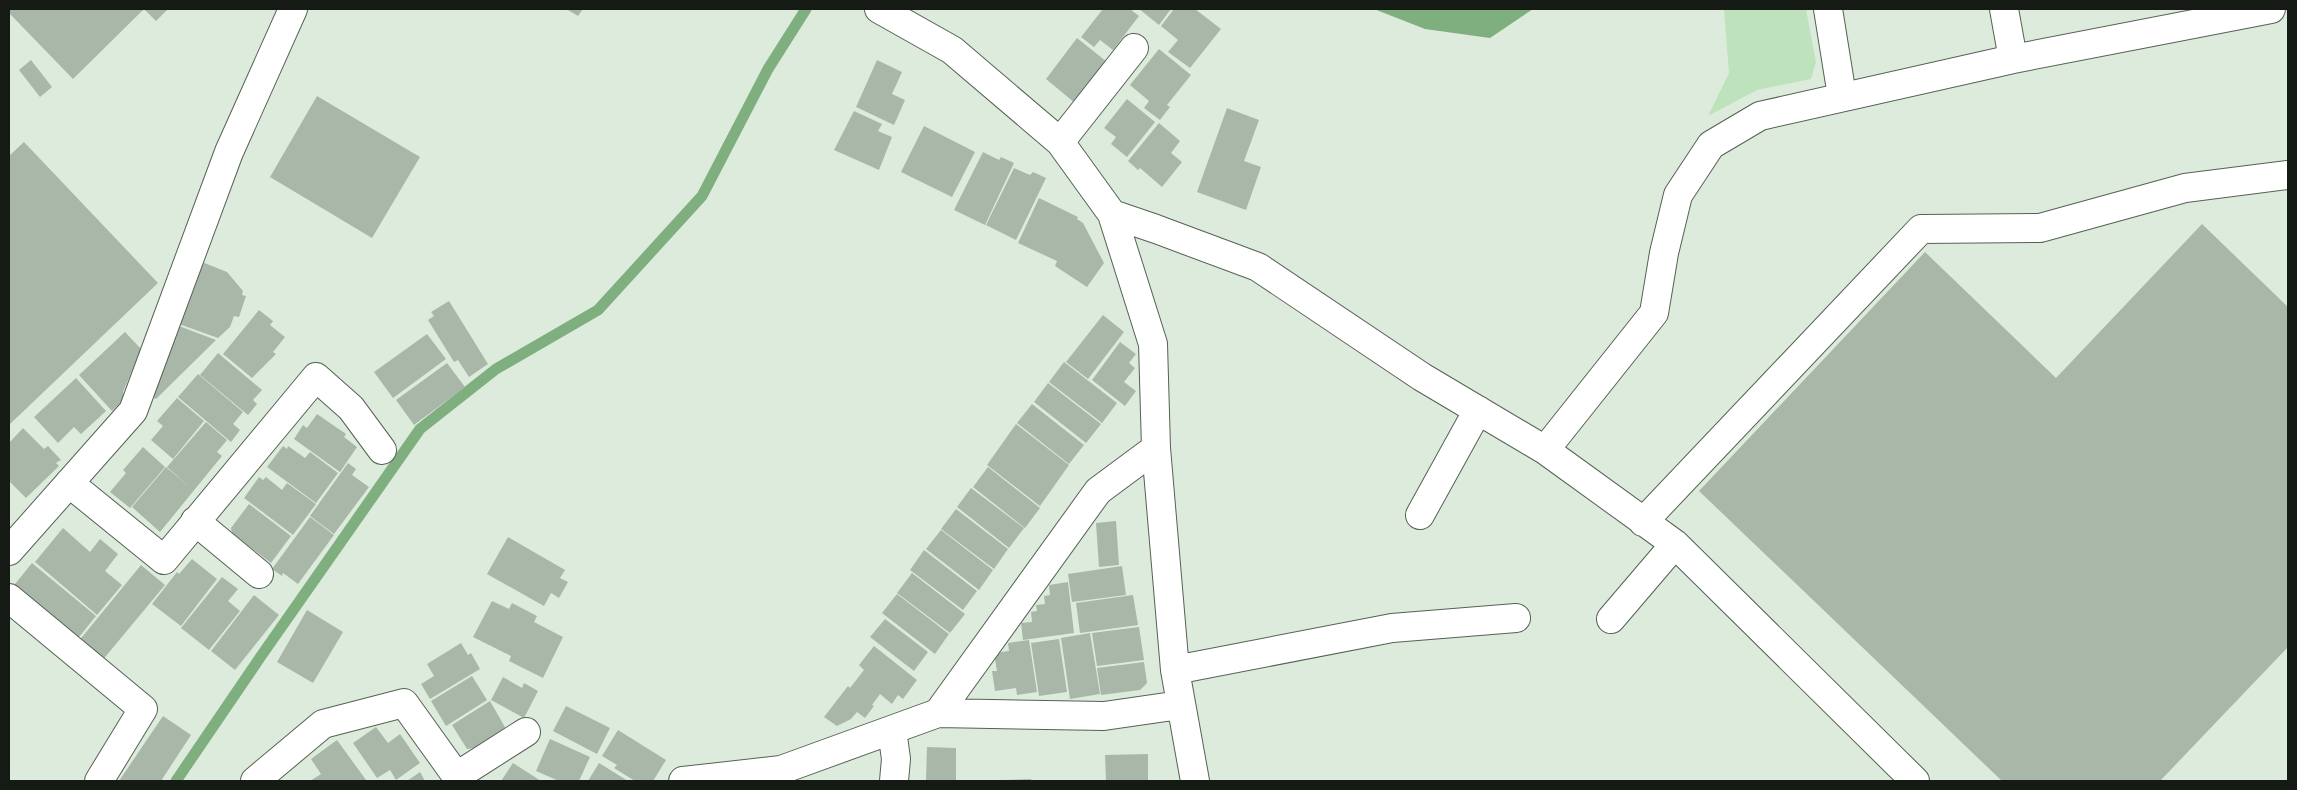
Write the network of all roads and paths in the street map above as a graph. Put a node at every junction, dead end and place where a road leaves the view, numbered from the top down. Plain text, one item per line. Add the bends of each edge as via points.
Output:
1 (293, 9) edge
2 (879, 9) edge
3 (1828, 9) edge
4 (2004, 9) edge
5 (2271, 9) edge
6 (2221, 13) edge
7 (1134, 48) dead end
8 (2013, 59) junction
9 (1842, 96) junction
10 (1060, 142) junction
11 (2288, 175) edge
12 (1112, 214) junction
13 (1478, 410) junction
14 (1156, 448) junction
15 (382, 450) dead end
16 (1545, 450) junction
17 (69, 483) junction
18 (1420, 515) dead end
19 (195, 521) junction
20 (1643, 522) junction
21 (1675, 544) junction
22 (9, 551) edge
23 (259, 574) dead end
24 (9, 598) edge
25 (1516, 618) dead end
26 (1611, 619) dead end
27 (1175, 670) junction
28 (1180, 705) junction
29 (938, 713) junction
30 (892, 730) junction
31 (526, 732) dead end
32 (284, 772) edge
33 (458, 778) edge
34 (100, 781) edge
35 (255, 781) edge
36 (683, 781) edge
37 (894, 781) edge
38 (1195, 781) edge
39 (1915, 781) edge

1 - 17 street via 228,152 133,411
2 - 10 street via 952,50
3 - 9 street
4 - 8 street
5 - 6 street
6 - 8 street
7 - 10 street
8 - 9 street
9 - 16 street via 1760,116 1712,145 1678,195 1654,313
10 - 12 street
11 - 20 street via 2185,188 2040,228 1921,229
12 - 13 street via 1258,267 1422,377
12 - 14 street via 1153,344
13 - 16 street
13 - 18 street
14 - 27 street
14 - 29 street via 1098,491
15 - 19 street via 351,408 316,377
16 - 20 street
17 - 19 street via 164,560
17 - 22 street
19 - 23 street
20 - 21 street
21 - 26 street
21 - 39 street
24 - 34 street via 143,710
25 - 27 street via 1392,628
27 - 28 street
28 - 29 street via 1104,716
28 - 38 street
29 - 30 street
30 - 36 street via 781,770
30 - 37 street via 896,759
31 - 33 street
32 - 33 street via 323,724 404,703
32 - 35 street

